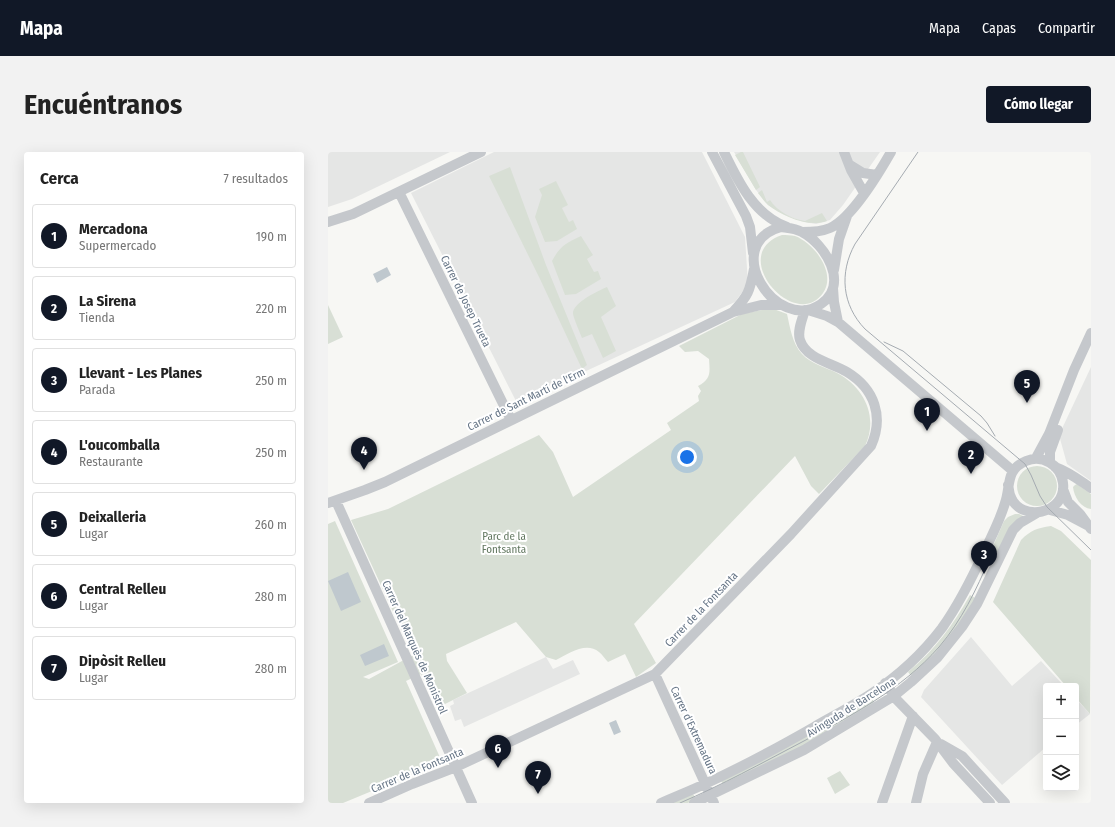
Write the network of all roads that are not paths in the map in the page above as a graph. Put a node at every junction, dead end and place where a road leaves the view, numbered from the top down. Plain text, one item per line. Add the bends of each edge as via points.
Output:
1 (481, 152) edge
2 (712, 152) edge
3 (724, 152) edge
4 (844, 152) edge
5 (891, 152) edge
6 (850, 165) junction
7 (877, 175) junction
8 (399, 192) junction
9 (864, 193) junction
10 (847, 216) junction
11 (328, 222) edge
12 (790, 228) junction
13 (802, 232) junction
14 (754, 261) junction
15 (834, 272) junction
16 (833, 288) junction
17 (786, 307) junction
18 (806, 310) junction
19 (733, 312) junction
20 (838, 322) junction
21 (800, 328) junction
22 (1091, 333) edge
23 (1091, 345) edge
24 (511, 420) junction
25 (1036, 458) junction
26 (1052, 465) junction
27 (1013, 471) junction
28 (1076, 479) junction
29 (1008, 485) junction
30 (1063, 485) junction
31 (1091, 488) edge
32 (332, 502) edge
33 (1050, 510) junction
34 (1025, 511) junction
35 (1038, 513) junction
36 (996, 527) junction
37 (1089, 527) edge
38 (655, 674) junction
39 (885, 683) junction
40 (894, 696) junction
41 (912, 716) junction
42 (937, 742) junction
43 (456, 767) junction
44 (706, 784) junction
45 (713, 799) edge
46 (369, 803) edge
47 (472, 803) edge
48 (662, 803) edge
49 (694, 803) edge
50 (882, 803) edge
51 (916, 803) edge
52 (990, 803) edge
53 (1006, 803) edge

1 - 8 street
2 - 14 street via 746,216 750,227
3 - 12 street via 739,181 754,202 769,218
4 - 6 street
5 - 7 street
6 - 7 street via 863,173
6 - 9 street
7 - 9 street
8 - 11 street via 353,214
8 - 24 street, Carrer de Josep Trueta
9 - 10 street
10 - 13 street via 822,231
10 - 15 street via 839,239
12 - 13 street
12 - 14 street via 781,228 766,234 756,248
13 - 15 street via 821,247
14 - 17 street via 764,288
14 - 19 street, Carrer de Sant Martí de l'Erm via 749,291
15 - 16 street
16 - 18 street via 824,302
16 - 20 street
17 - 18 street
17 - 19 street, Carrer de Sant Martí de l'Erm via 761,305
17 - 21 street, Carrer de la Fontsanta
18 - 20 street
18 - 21 street, Carrer de la Fontsanta
19 - 24 street, Carrer de Sant Martí de l'Erm
20 - 27 street
21 - 38 street, Carrer de la Fontsanta via 800,339 807,351 847,372 870,394 878,418 874,439 871,446 829,493
22 - 25 street via 1049,434
23 - 26 street via 1052,444
24 - 32 street, Carrer de Sant Martí de l'Erm via 374,487
25 - 26 street
25 - 27 street via 1023,462
26 - 28 street via 1072,474
26 - 30 street via 1059,471
27 - 29 street
28 - 30 street via 1068,480
28 - 31 street
29 - 34 street via 1010,496 1016,505
29 - 36 street
30 - 33 street via 1060,500
30 - 37 street via 1068,502
32 - 43 street, Carrer del Marquès de Monistrol
33 - 35 street
33 - 37 street via 1068,515
34 - 35 street
34 - 36 street via 1009,512
35 - 40 street, Avinguda de Barcelona via 1013,530 977,604 955,637
36 - 39 street, Avinguda de Barcelona via 970,583 942,628 922,651
38 - 43 street, Carrer de la Fontsanta
38 - 44 street, Carrer d'Extremadura
39 - 40 street
39 - 44 street, Avinguda de Barcelona via 780,746
40 - 41 street
40 - 45 street, Avinguda de Barcelona via 804,750
41 - 42 street
41 - 50 street
42 - 51 street via 923,774
42 - 52 street
42 - 53 street via 962,756
43 - 46 street, Carrer de la Fontsanta
43 - 47 street, Carrer del Marquès de Monistrol
44 - 45 street, Carrer d'Extremadura
44 - 48 street, Avinguda de Barcelona
45 - 49 street, Avinguda de Barcelona

